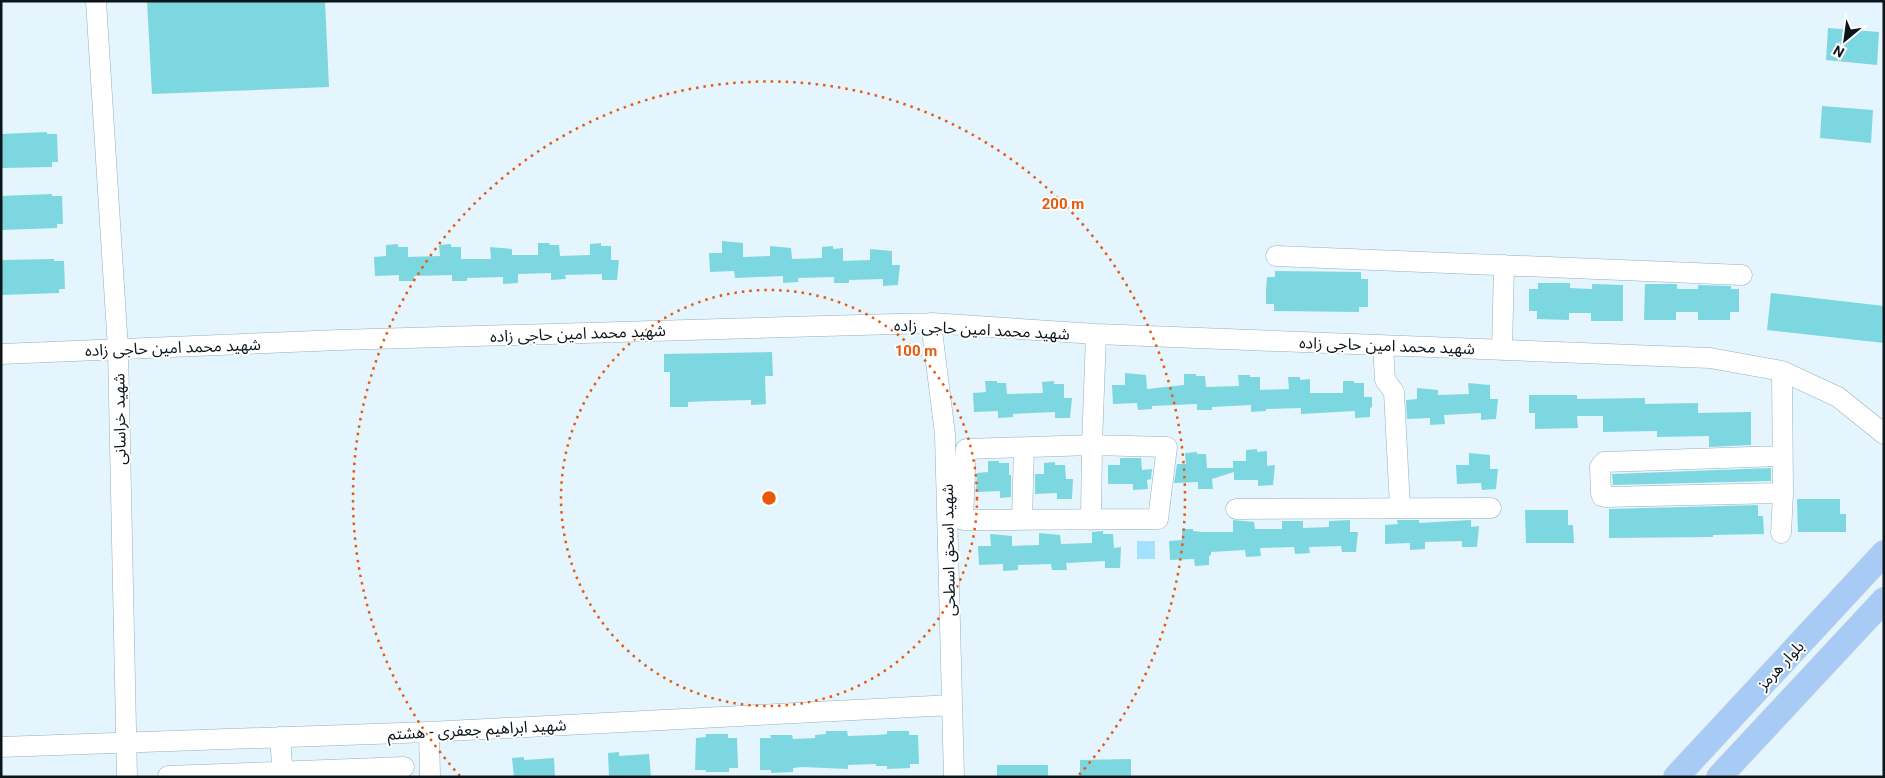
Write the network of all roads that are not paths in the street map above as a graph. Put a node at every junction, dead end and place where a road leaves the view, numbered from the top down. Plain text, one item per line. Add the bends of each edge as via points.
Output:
1 (96, 1) edge
2 (1276, 256) dead end
3 (1504, 265) junction
4 (1742, 275) dead end
5 (931, 323) junction
6 (1096, 334) junction
7 (1383, 346) junction
8 (118, 349) junction
9 (1502, 350) junction
10 (1, 354) edge
11 (1782, 371) junction
12 (1884, 434) edge
13 (1092, 445) junction
14 (1024, 448) junction
15 (1782, 456) junction
16 (1783, 493) junction
17 (1400, 507) junction
18 (1491, 508) dead end
19 (1236, 509) dead end
20 (1022, 520) junction
21 (1092, 520) junction
22 (1781, 533) dead end
23 (1884, 553) edge
24 (1884, 600) edge
25 (952, 705) junction
26 (429, 732) junction
27 (280, 737) junction
28 (126, 742) junction
29 (1, 747) edge
30 (404, 767) dead end
31 (283, 774) edge
32 (168, 776) edge
33 (127, 777) edge
34 (430, 777) edge
35 (954, 777) edge
36 (1676, 777) edge
37 (1719, 777) edge

1 - 8 street, شهید خراسانی
2 - 3 street
3 - 4 street
3 - 9 street
5 - 6 street, شهید محمد امین حاجی زاده
5 - 8 street, شهید محمد امین حاجی زاده
5 - 25 street, شهید اسحق اسطحی via 945,434
6 - 7 street, شهید محمد امین حاجی زاده
6 - 13 street
7 - 9 street, شهید محمد امین حاجی زاده
7 - 17 street via 1384,380 1394,392
8 - 10 street, شهید محمد امین حاجی زاده
8 - 28 street, شهید خراسانی
9 - 11 street, شهید محمد امین حاجی زاده via 1710,358
11 - 12 street, شهید محمد امین حاجی زاده via 1838,398
11 - 15 street
13 - 14 street
13 - 21 street
13 - 21 street via 1167,447 1158,519
14 - 20 street
14 - 20 street via 966,449 963,520
15 - 16 street
15 - 16 street via 1604,462 1600,467 1601,493 1606,497
16 - 22 street
17 - 18 street
17 - 19 street
20 - 21 street
23 - 36 main road, بلوار هرمز
24 - 37 main road, بلوار هرمز
25 - 26 street, شهید ابراهیم جعفری - هشتم
25 - 35 street, شهید اسحق اسطحی
26 - 27 street, شهید ابراهیم جعفری - هشتم
26 - 34 street
27 - 28 street, شهید ابراهیم جعفری - هشتم
27 - 31 street
28 - 29 street, شهید ابراهیم جعفری - هشتم
28 - 33 street, شهید خراسانی
30 - 31 street
31 - 32 street

